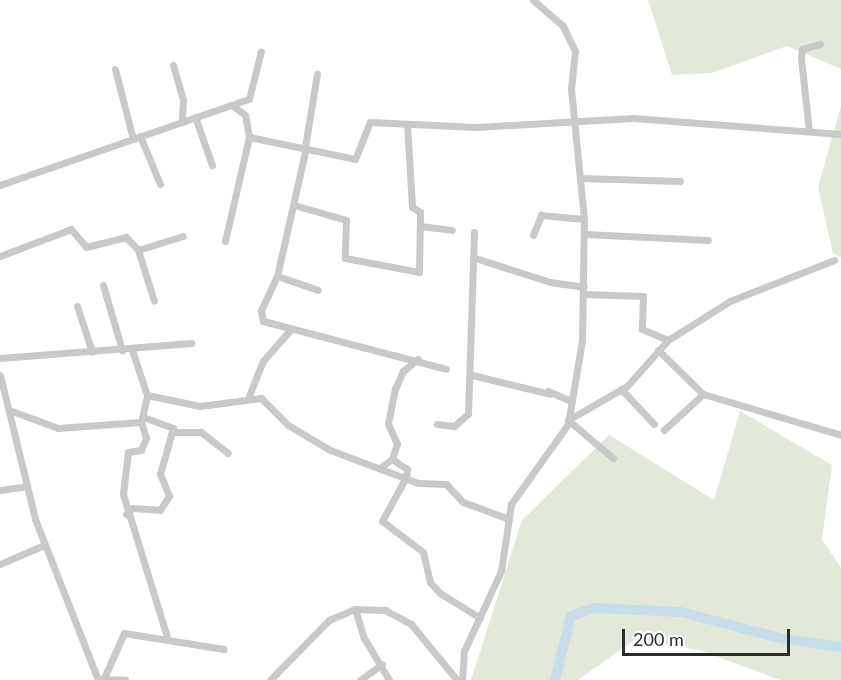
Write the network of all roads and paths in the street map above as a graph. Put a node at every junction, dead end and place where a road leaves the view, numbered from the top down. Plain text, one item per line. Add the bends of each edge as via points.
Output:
1 (533, 0) edge
2 (820, 44) dead end
3 (261, 51) dead end
4 (172, 65) dead end
5 (115, 69) dead end
6 (317, 74) dead end
7 (233, 106) junction
8 (195, 117) junction
9 (182, 122) junction
10 (574, 123) junction
11 (407, 124) junction
12 (809, 131) junction
13 (841, 134) edge
14 (249, 137) junction
15 (136, 138) junction
16 (305, 150) junction
17 (212, 165) dead end
18 (580, 178) junction
19 (680, 181) dead end
20 (160, 183) dead end
21 (0, 185) edge
22 (294, 205) junction
23 (584, 219) junction
24 (420, 226) junction
25 (452, 231) dead end
26 (474, 232) dead end
27 (585, 234) junction
28 (533, 235) dead end
29 (183, 236) dead end
30 (708, 240) dead end
31 (225, 241) dead end
32 (138, 250) junction
33 (0, 256) edge
34 (475, 258) junction
35 (834, 260) dead end
36 (277, 276) junction
37 (103, 285) dead end
38 (318, 290) dead end
39 (584, 290) junction
40 (154, 301) dead end
41 (77, 306) dead end
42 (291, 329) junction
43 (668, 340) junction
44 (191, 343) dead end
45 (122, 350) junction
46 (132, 350) junction
47 (658, 350) junction
48 (92, 352) junction
49 (0, 358) edge
50 (418, 359) junction
51 (447, 369) dead end
52 (0, 375) edge
53 (472, 375) junction
54 (621, 389) junction
55 (703, 394) junction
56 (147, 395) junction
57 (248, 398) junction
58 (572, 400) junction
59 (12, 411) junction
60 (144, 420) junction
61 (568, 420) junction
62 (437, 424) dead end
63 (654, 424) dead end
64 (664, 430) dead end
65 (172, 432) junction
66 (841, 435) edge
67 (228, 453) dead end
68 (613, 458) dead end
69 (392, 459) junction
70 (381, 467) junction
71 (406, 477) junction
72 (27, 486) junction
73 (0, 490) edge
74 (126, 513) junction
75 (508, 519) junction
76 (44, 545) junction
77 (0, 564) edge
78 (355, 609) junction
79 (480, 618) junction
80 (167, 637) junction
81 (224, 649) dead end
82 (382, 664) junction
83 (100, 679) edge
84 (125, 680) edge
85 (270, 680) edge
86 (360, 680) edge
87 (389, 680) edge
88 (460, 680) edge

1 - 10 street via 563,26 575,51
2 - 12 street via 802,49
3 - 7 street via 253,92
4 - 9 street via 183,99
5 - 15 street
6 - 16 street
7 - 8 street
7 - 14 street via 245,115
8 - 9 street
8 - 17 street
9 - 15 street
10 - 11 street
10 - 12 street via 633,118
10 - 18 street
11 - 16 street via 366,123 355,159
11 - 24 street via 412,207 420,212
12 - 13 street
14 - 16 street
14 - 31 street
15 - 20 street
15 - 21 street
16 - 22 street
18 - 19 street
18 - 23 street
22 - 24 street via 346,220 345,258 419,272
22 - 36 street
23 - 27 street
23 - 28 street via 541,215
24 - 25 street
26 - 34 street
27 - 30 street
27 - 39 street
29 - 32 street
32 - 33 street via 126,237 86,247 70,229
32 - 40 street
34 - 39 street
34 - 53 street
35 - 43 street via 759,286
36 - 38 street
36 - 42 street via 261,311 263,321
37 - 45 street
39 - 43 street via 643,296 642,329
39 - 58 street
41 - 48 street
42 - 50 street
42 - 57 street via 262,361
43 - 47 street
44 - 46 street
45 - 46 street
45 - 48 street
46 - 56 street
47 - 54 street
47 - 55 street
48 - 49 street
50 - 51 street
50 - 69 street via 403,371 390,406 388,424 397,444
52 - 59 street
53 - 58 street
53 - 62 street via 465,421
54 - 61 street
54 - 63 street
55 - 64 street
55 - 66 street
56 - 57 street via 200,406
56 - 60 street
57 - 70 street via 266,401 288,425 330,450
58 - 61 street
59 - 60 street via 58,428
59 - 72 street
60 - 65 street via 164,421
60 - 74 street via 146,438 141,450 128,452 123,477
61 - 68 street
61 - 75 street via 552,452 518,492
65 - 67 street via 201,432
65 - 74 street via 160,474 169,496 160,510 133,508
69 - 70 street
69 - 71 street via 407,469
70 - 71 street
71 - 75 street via 446,484 463,502
71 - 79 street via 382,521 423,552 430,582 440,593
72 - 73 street
72 - 76 street
74 - 80 street
75 - 79 street via 501,572
76 - 77 street
76 - 83 street
78 - 82 street via 364,638
78 - 85 street via 329,620
78 - 88 street via 385,610 411,624
79 - 88 street via 465,651
80 - 81 street
80 - 83 street via 119,635
82 - 86 street
82 - 87 street
83 - 84 street

